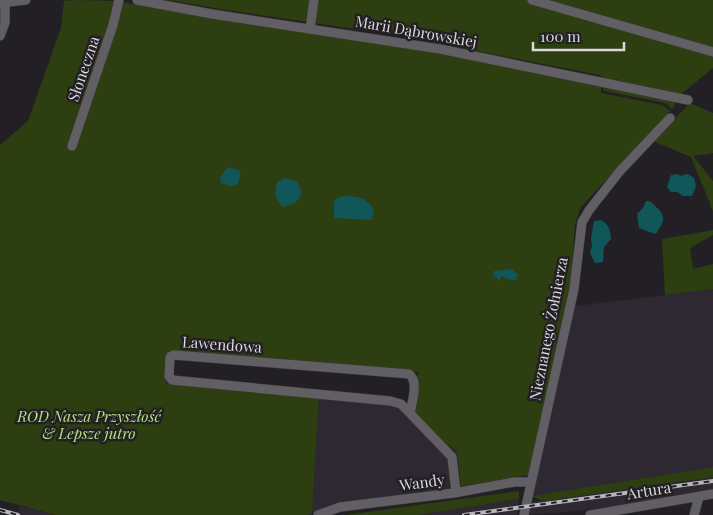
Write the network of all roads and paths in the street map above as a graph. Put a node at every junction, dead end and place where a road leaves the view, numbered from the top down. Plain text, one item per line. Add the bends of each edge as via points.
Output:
1 (26, 0) edge
2 (119, 0) edge
3 (137, 0) edge
4 (314, 0) edge
5 (532, 0) edge
6 (5, 2) edge
7 (310, 29) junction
8 (0, 36) edge
9 (713, 52) edge
10 (688, 100) dead end
11 (670, 118) dead end
12 (72, 146) dead end
13 (410, 413) junction
14 (531, 482) junction
15 (456, 492) junction
16 (713, 494) edge
17 (698, 497) junction
18 (602, 514) edge
19 (318, 515) edge
20 (524, 515) edge
21 (590, 515) edge
22 (694, 515) edge

1 - 6 street
2 - 12 street, Słoneczna
3 - 7 street, Marii Dąbrowskiej
4 - 7 street
5 - 9 street
6 - 8 street via 5,23
7 - 10 street, Marii Dąbrowskiej via 440,49
11 - 14 street, Nieznanego Żołnierza via 620,171 582,222 574,289
13 - 13 street, Lawendowa via 402,404 390,401 172,380 169,376 170,358 174,355 409,374 414,382
13 - 15 street, Lawendowa via 452,457
14 - 15 street, Wandy
14 - 20 street, Nieznanego Żołnierza
15 - 19 street, Wandy via 340,507
16 - 17 street, Artura
17 - 18 street, Artura
17 - 22 street
18 - 21 street, Artura

